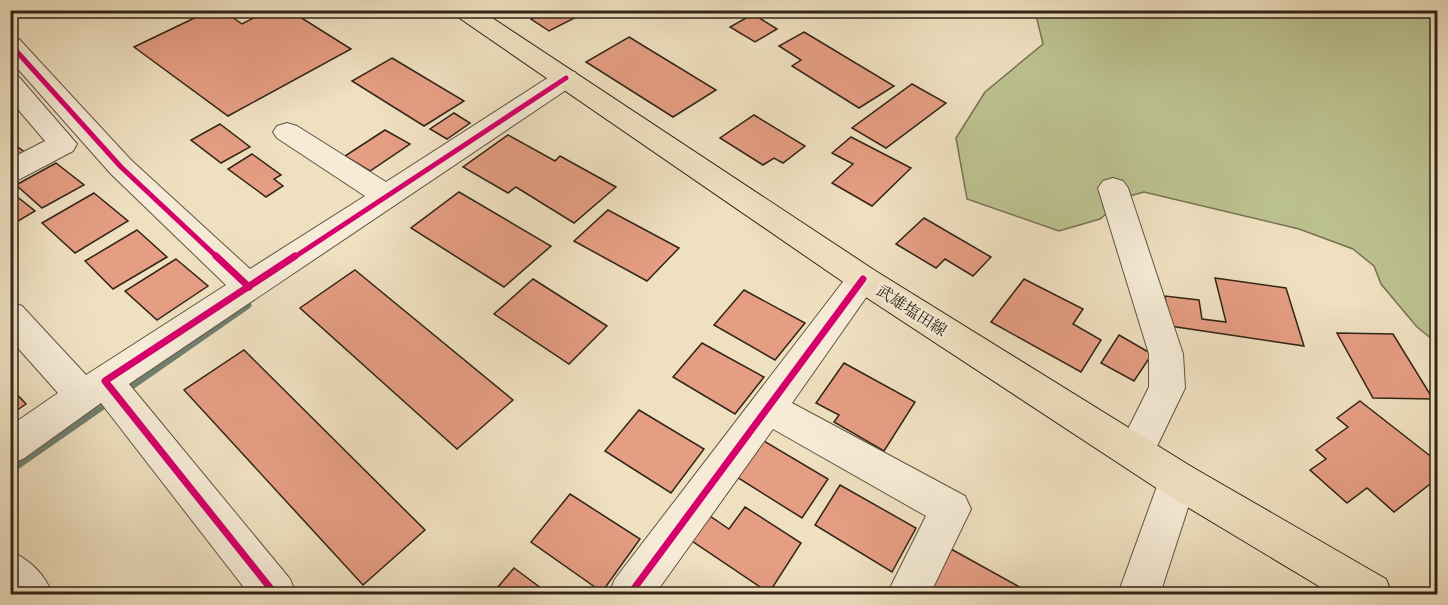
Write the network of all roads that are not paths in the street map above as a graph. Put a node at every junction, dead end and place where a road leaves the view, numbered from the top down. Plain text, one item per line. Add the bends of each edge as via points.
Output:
1 (463, 10) edge
2 (10, 44) edge
3 (566, 78) junction
4 (10, 83) edge
5 (287, 132) dead end
6 (10, 172) edge
7 (1113, 188) dead end
8 (387, 196) junction
9 (863, 279) junction
10 (249, 287) junction
11 (10, 315) edge
12 (94, 389) junction
13 (768, 408) junction
14 (10, 447) edge
15 (1135, 453) junction
16 (1178, 480) junction
17 (10, 572) edge
18 (31, 594) edge
19 (275, 594) edge
20 (630, 594) edge
21 (908, 594) edge
22 (1139, 594) edge
23 (1371, 594) edge

1 - 3 main road, 武雄塩田線
2 - 10 street via 121,167
3 - 8 street
3 - 9 main road, 武雄塩田線
4 - 6 street via 63,144
5 - 8 street
7 - 15 street via 1166,354 1167,388
8 - 10 street
9 - 13 street
9 - 15 main road, 武雄塩田線
10 - 12 street
11 - 12 street
12 - 14 street
12 - 19 street
13 - 20 street
13 - 21 street via 951,509
15 - 16 main road, 武雄塩田線
16 - 22 street
16 - 23 main road, 武雄塩田線
17 - 18 street

